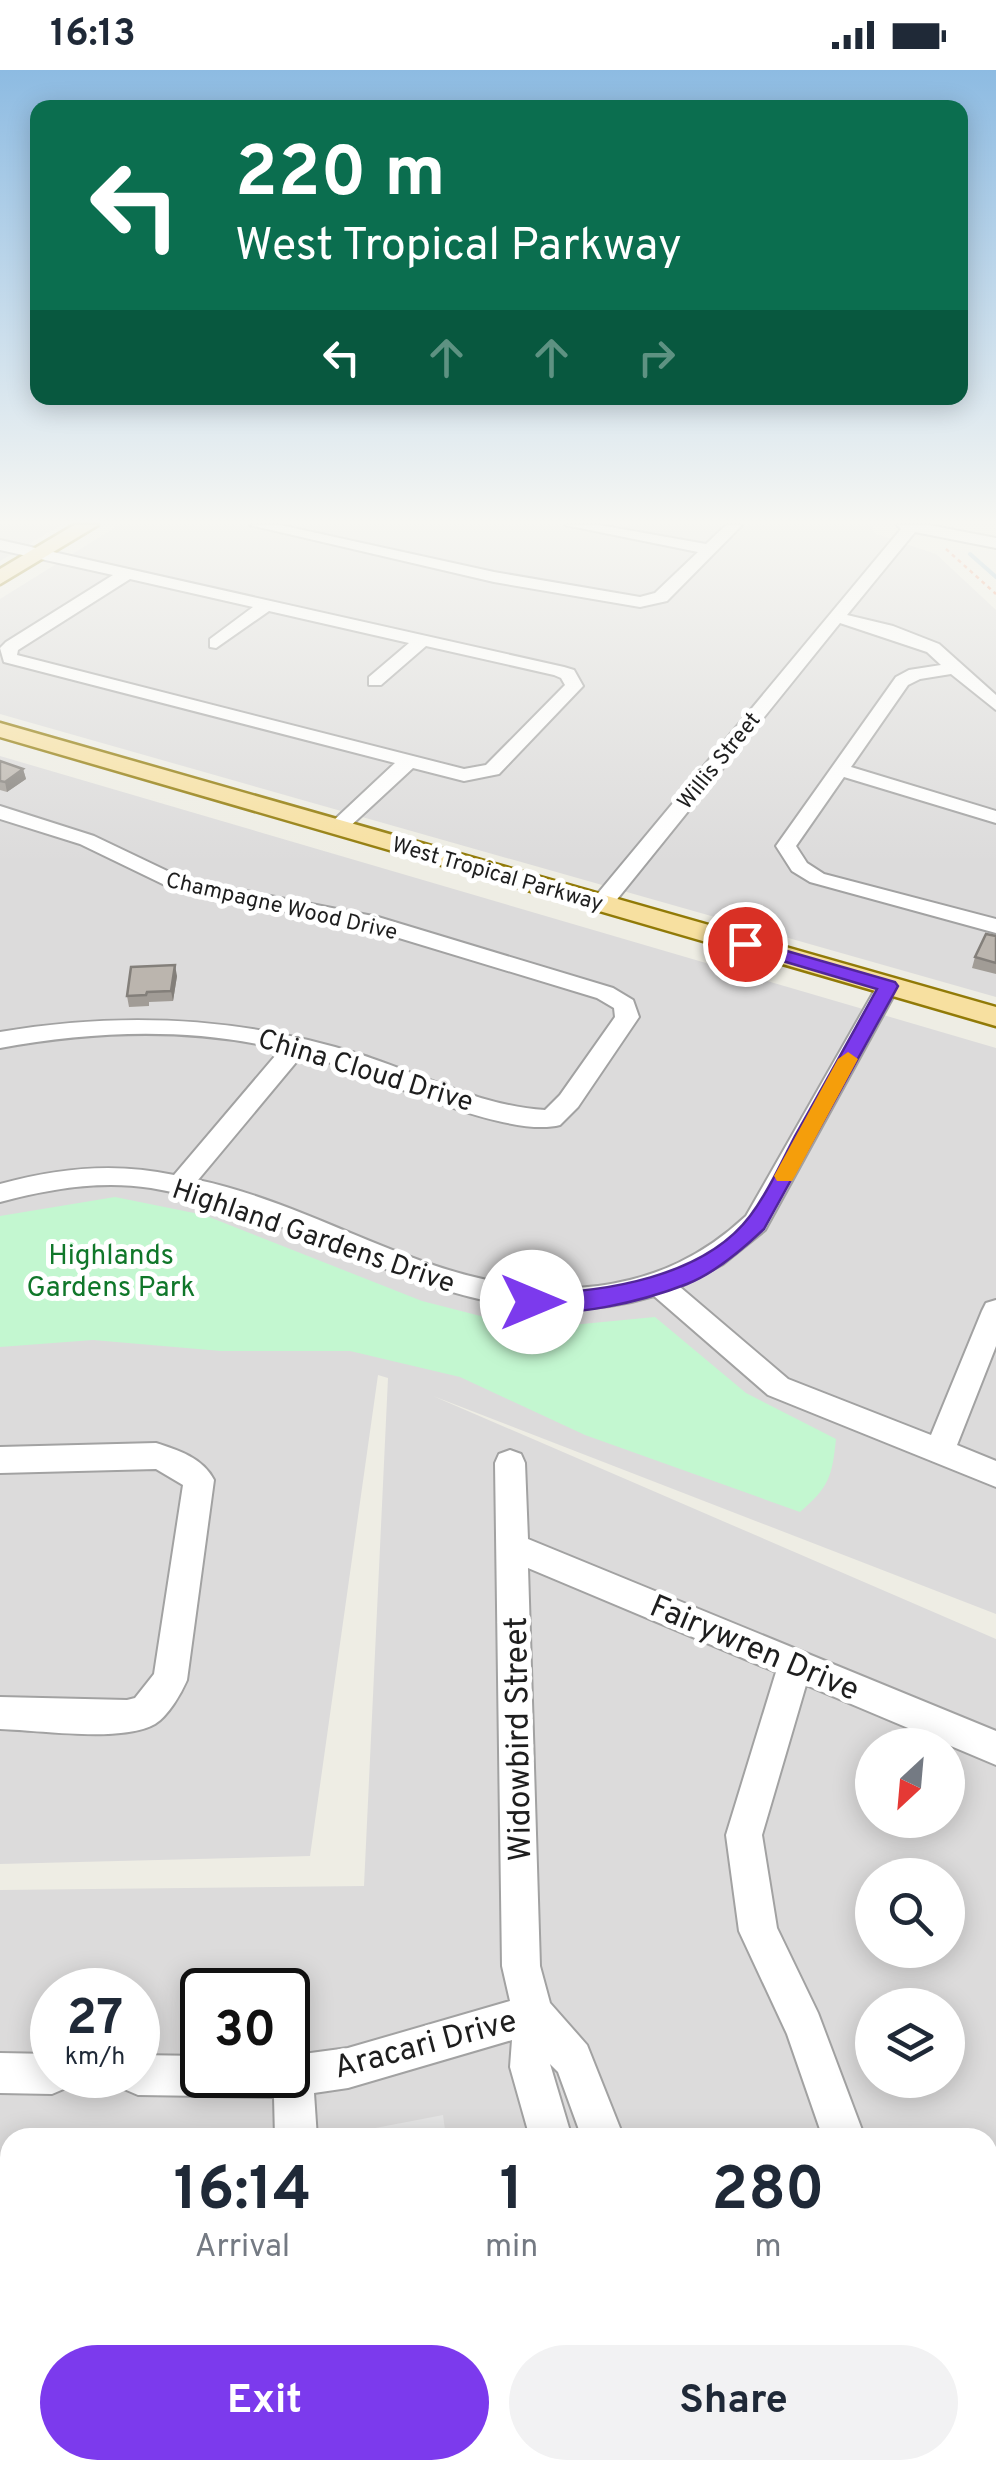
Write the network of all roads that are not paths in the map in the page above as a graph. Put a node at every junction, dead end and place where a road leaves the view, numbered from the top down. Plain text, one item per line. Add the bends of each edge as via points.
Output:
1 (25, 637) edge
2 (223, 637) edge
3 (411, 637) edge
4 (818, 637) edge
5 (908, 637) edge
6 (423, 640) junction
7 (216, 643) dead end
8 (957, 668) junction
9 (375, 681) dead end
10 (996, 705) edge
11 (0, 730) edge
12 (409, 761) junction
13 (838, 770) junction
14 (0, 812) edge
15 (996, 818) edge
16 (338, 826) junction
17 (602, 903) junction
18 (996, 926) edge
19 (888, 986) junction
20 (996, 1017) edge
21 (0, 1040) edge
22 (298, 1044) junction
23 (551, 1119) joint
24 (180, 1185) junction
25 (0, 1193) edge
26 (660, 1285) junction
27 (996, 1311) edge
28 (939, 1452) junction
29 (0, 1460) edge
30 (510, 1464) dead end
31 (996, 1474) edge
32 (514, 1546) junction
33 (795, 1664) junction
34 (0, 1712) edge
35 (996, 1748) edge
36 (533, 2014) junction
37 (0, 2073) edge
38 (30, 2074) edge
39 (310, 2074) edge
40 (294, 2098) edge
41 (296, 2128) edge
42 (548, 2128) edge
43 (598, 2128) edge
44 (840, 2128) edge

1 - 12 street via 7,654 14,661
2 - 7 street
3 - 6 street
4 - 17 street, Willis Street
5 - 8 street
6 - 9 street
6 - 12 street via 558,671 574,686 498,766 476,776
8 - 10 street
8 - 13 street via 902,680
11 - 16 main road, West Tropical Parkway
12 - 16 street
13 - 15 street
13 - 18 street via 788,839 794,861 817,878
14 - 23 street, Champagne Wood Drive via 87,840 178,884 370,922 605,993 625,1005 624,1024
16 - 17 main road, West Tropical Parkway
17 - 19 main road, West Tropical Parkway
19 - 20 main road, West Tropical Parkway
19 - 26 street, Highland Gardens Drive via 756,1223 715,1257
21 - 22 street, China Cloud Drive via 141,1025 236,1031
22 - 23 street, China Cloud Drive via 520,1117
22 - 24 street
24 - 25 street, Highland Gardens Drive via 80,1177
24 - 26 street, Highland Gardens Drive via 482,1294 555,1304
26 - 28 street via 778,1387
27 - 28 street
28 - 31 street
29 - 34 street via 156,1456 199,1480 170,1680 146,1711
30 - 32 street, Widowbird Street
32 - 33 street, Fairywren Drive
32 - 36 street, Widowbird Street via 521,1966
33 - 35 street, Fairywren Drive
33 - 44 street via 744,1835 758,1931 804,2027
36 - 39 street, Aracari Drive
36 - 42 street, Widowbird Street via 530,2067
36 - 43 street, Widowbird Street via 573,2059
37 - 38 street
40 - 41 street

